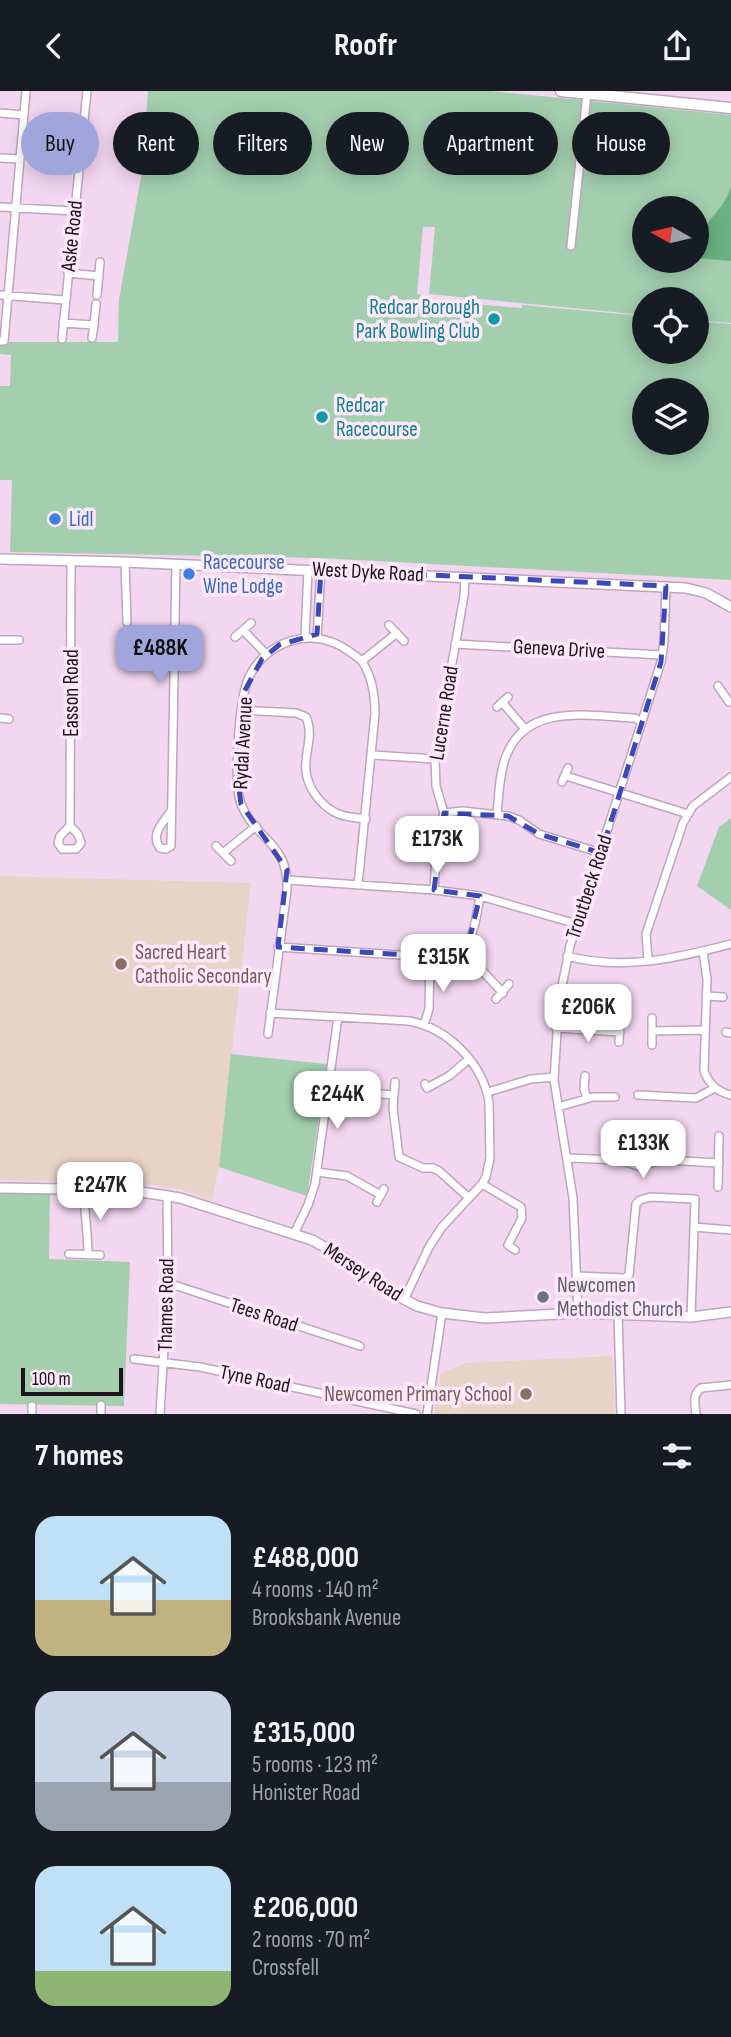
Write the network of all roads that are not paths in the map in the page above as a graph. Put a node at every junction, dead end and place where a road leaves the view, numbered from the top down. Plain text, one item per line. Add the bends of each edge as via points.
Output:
1 (26, 91) edge
2 (87, 91) edge
3 (561, 91) edge
4 (587, 94) junction
5 (632, 95) edge
6 (731, 108) edge
7 (24, 112) edge
8 (0, 113) edge
9 (21, 115) edge
10 (21, 148) edge
11 (0, 158) edge
12 (20, 159) junction
13 (0, 207) edge
14 (16, 208) junction
15 (74, 211) junction
16 (571, 246) dead end
17 (0, 249) edge
18 (12, 250) junction
19 (100, 262) dead end
20 (68, 273) junction
21 (99, 277) junction
22 (4, 296) edge
23 (65, 300) junction
24 (63, 323) junction
25 (94, 325) junction
26 (92, 338) dead end
27 (62, 339) dead end
28 (2, 341) edge
29 (0, 559) edge
30 (72, 561) junction
31 (125, 562) junction
32 (176, 564) junction
33 (308, 570) junction
34 (321, 571) junction
35 (465, 577) junction
36 (666, 586) junction
37 (731, 607) edge
38 (127, 622) dead end
39 (251, 623) dead end
40 (389, 625) dead end
41 (243, 630) junction
42 (397, 633) junction
43 (235, 637) dead end
44 (306, 637) junction
45 (317, 637) junction
46 (0, 640) edge
47 (19, 640) dead end
48 (404, 641) dead end
49 (455, 644) junction
50 (267, 654) junction
51 (662, 655) junction
52 (362, 661) junction
53 (731, 688) edge
54 (502, 702) dead end
55 (729, 702) edge
56 (242, 710) junction
57 (0, 718) edge
58 (9, 719) dead end
59 (642, 722) junction
60 (525, 729) junction
61 (372, 755) junction
62 (435, 759) junction
63 (565, 775) dead end
64 (731, 777) edge
65 (620, 792) junction
66 (171, 811) junction
67 (444, 813) junction
68 (497, 814) junction
69 (688, 814) junction
70 (366, 819) junction
71 (70, 825) dead end
72 (256, 827) junction
73 (216, 846) dead end
74 (223, 853) junction
75 (601, 853) junction
76 (231, 861) dead end
77 (287, 880) junction
78 (358, 885) junction
79 (434, 890) junction
80 (480, 895) junction
81 (577, 924) junction
82 (731, 944) edge
83 (278, 947) junction
84 (462, 949) junction
85 (703, 951) junction
86 (568, 956) junction
87 (430, 957) junction
88 (648, 960) junction
89 (509, 984) dead end
90 (503, 993) junction
91 (706, 996) junction
92 (723, 997) dead end
93 (496, 999) dead end
94 (270, 1013) junction
95 (338, 1017) junction
96 (652, 1018) dead end
97 (620, 1022) dead end
98 (424, 1025) junction
99 (556, 1028) junction
100 (705, 1030) junction
101 (652, 1031) junction
102 (620, 1032) junction
103 (268, 1034) dead end
104 (619, 1042) dead end
105 (652, 1045) dead end
106 (470, 1059) junction
107 (585, 1076) dead end
108 (554, 1077) junction
109 (395, 1082) dead end
110 (425, 1084) dead end
111 (715, 1088) junction
112 (488, 1092) junction
113 (381, 1094) dead end
114 (731, 1094) edge
115 (393, 1095) junction
116 (638, 1095) dead end
117 (652, 1096) junction
118 (615, 1097) dead end
119 (587, 1098) junction
120 (558, 1107) junction
121 (650, 1108) dead end
122 (719, 1136) dead end
123 (568, 1158) junction
124 (719, 1163) junction
125 (317, 1172) junction
126 (482, 1184) junction
127 (718, 1187) dead end
128 (0, 1188) edge
129 (84, 1189) junction
130 (167, 1195) junction
131 (381, 1195) dead end
132 (468, 1197) junction
133 (694, 1227) junction
134 (731, 1230) edge
135 (293, 1234) junction
136 (514, 1250) dead end
137 (69, 1254) dead end
138 (88, 1255) junction
139 (100, 1255) dead end
140 (577, 1276) junction
141 (168, 1283) junction
142 (404, 1300) junction
143 (731, 1312) edge
144 (442, 1313) junction
145 (578, 1313) junction
146 (618, 1315) junction
147 (691, 1317) junction
148 (360, 1346) dead end
149 (134, 1359) dead end
150 (164, 1362) junction
151 (731, 1385) edge
152 (101, 1405) dead end
153 (101, 1414) edge
154 (160, 1414) edge
155 (416, 1414) edge
156 (427, 1414) edge
157 (621, 1414) edge
158 (696, 1414) edge

1 - 7 street
2 - 15 street, Aske Road
3 - 4 main road
4 - 5 main road
4 - 16 street
5 - 6 main road
8 - 9 street
10 - 12 street
11 - 12 street
12 - 14 street
13 - 14 street
14 - 15 street
14 - 18 street
15 - 20 street, Aske Road
17 - 18 street
18 - 22 street
19 - 21 street
20 - 21 street
20 - 23 street, Aske Road
21 - 25 street
22 - 23 street
22 - 28 street
23 - 24 street, Aske Road
24 - 25 street
24 - 27 street, Aske Road
25 - 26 street
29 - 30 street, West Dyke Road
30 - 31 street, West Dyke Road
30 - 71 street, Easson Road
31 - 32 street, West Dyke Road
31 - 38 street
32 - 33 street, West Dyke Road
32 - 66 street
33 - 34 street, West Dyke Road
33 - 44 street
34 - 35 street, West Dyke Road
34 - 45 street
35 - 36 street, West Dyke Road
35 - 49 street, Lucerne Road
36 - 37 street, West Dyke Road via 698,590
36 - 51 street, Troutbeck Road
39 - 41 street
40 - 42 street
41 - 43 street
41 - 50 street
42 - 48 street
42 - 52 street
44 - 45 street
44 - 50 street, Rydal Avenue
45 - 52 street via 341,645
46 - 47 street
49 - 51 street, Geneva Drive
49 - 62 street, Lucerne Road
50 - 56 street, Rydal Avenue via 247,680
51 - 59 street, Troutbeck Road
52 - 61 street via 375,696
53 - 55 street via 721,690
54 - 60 street
56 - 70 street via 306,717 305,771 310,787 334,814
56 - 72 street, Rydal Avenue via 238,790
57 - 58 street
59 - 60 street via 558,715
59 - 65 street, Troutbeck Road
60 - 68 street via 506,757
61 - 62 street
61 - 70 street
62 - 67 street, Lucerne Road
63 - 65 street
64 - 69 street
65 - 69 street
65 - 75 street, Troutbeck Road
66 - 66 street via 171,846 160,848 156,832
67 - 68 street
67 - 79 street, Lucerne Road via 437,838
68 - 75 street via 519,820 539,834
69 - 88 street via 646,933
70 - 78 street
72 - 74 street
72 - 77 street, Rydal Avenue via 284,860
73 - 74 street
74 - 76 street
75 - 81 street, Troutbeck Road
77 - 78 street
77 - 83 street, Rydal Avenue
78 - 79 street
79 - 80 street
80 - 81 street
80 - 84 street via 473,933
81 - 86 street, Troutbeck Road
82 - 85 street
83 - 87 street
83 - 94 street, Rydal Avenue
84 - 87 street
84 - 90 street
85 - 88 street
85 - 91 street
86 - 88 street via 629,964
86 - 99 street, Troutbeck Road
87 - 98 street via 429,1009
89 - 90 street
90 - 93 street
91 - 92 street
91 - 100 street
94 - 95 street
94 - 103 street, Rydal Avenue
95 - 98 street
95 - 125 street
96 - 101 street
97 - 102 street
98 - 106 street via 452,1041
99 - 102 street
99 - 108 street, Troutbeck Road
100 - 101 street
100 - 111 street via 704,1071
101 - 105 street
102 - 104 street
106 - 110 street via 441,1081 427,1088
106 - 112 street
107 - 119 street
108 - 112 street
108 - 120 street, Troutbeck Road
109 - 115 street
111 - 114 street
111 - 117 street via 696,1098
112 - 126 street via 490,1167
113 - 115 street
115 - 132 street via 399,1157 439,1171
116 - 117 street
117 - 121 street
118 - 119 street
119 - 120 street
120 - 123 street, Troutbeck Road
122 - 124 street
123 - 124 street via 619,1160 638,1166 664,1160
123 - 140 street, Troutbeck Road
124 - 127 street
125 - 131 street via 347,1176
125 - 135 street via 308,1205
126 - 132 street
126 - 136 street via 521,1207 522,1218 508,1245
128 - 129 street, Mersey Road
129 - 130 street, Mersey Road
129 - 138 street
130 - 135 street, Mersey Road
130 - 141 street, Thames Road
132 - 142 street via 429,1247
133 - 134 street
133 - 140 street via 695,1199 640,1200 629,1275
133 - 147 street
135 - 142 street, Mersey Road via 346,1259
137 - 138 street
138 - 139 street
140 - 145 street, Troutbeck Road
141 - 148 street, Tees Road
141 - 150 street, Thames Road
142 - 144 street, Mersey Road
143 - 147 street, Mersey Road
144 - 145 street, Mersey Road via 485,1318
144 - 156 street
145 - 146 street, Mersey Road
146 - 147 street, Mersey Road
146 - 157 street
149 - 150 street, Tyne Road
150 - 154 street, Thames Road
150 - 155 street, Tyne Road
151 - 158 street via 697,1391
152 - 153 street

